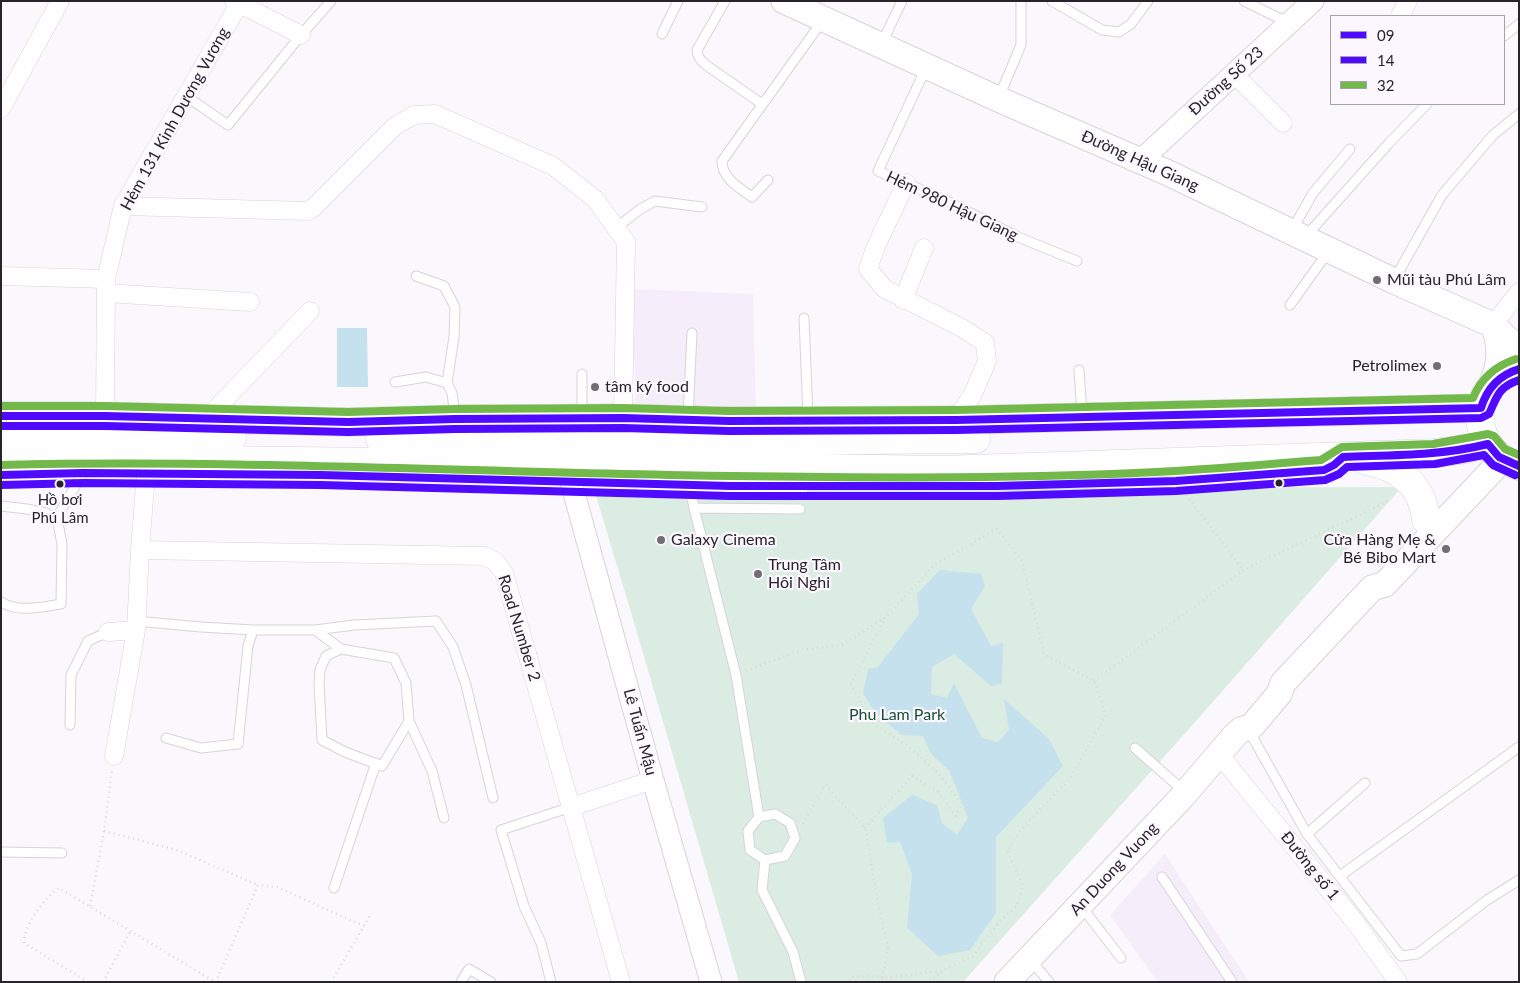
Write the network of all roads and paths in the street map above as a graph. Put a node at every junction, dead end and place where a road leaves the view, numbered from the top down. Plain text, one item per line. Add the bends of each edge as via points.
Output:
1 (60, 1) edge
2 (331, 1) edge
3 (678, 1) edge
4 (725, 1) edge
5 (902, 1) edge
6 (1022, 1) edge
7 (1052, 1) edge
8 (1148, 1) edge
9 (1244, 1) edge
10 (1313, 1) edge
11 (1408, 1) edge
12 (237, 2) edge
13 (790, 2) edge
14 (1401, 15) edge
15 (823, 20) junction
16 (1290, 23) junction
17 (1519, 24) edge
18 (662, 34) dead end
19 (301, 35) junction
20 (1505, 35) edge
21 (881, 46) junction
22 (927, 67) junction
23 (1234, 74) junction
24 (186, 96) junction
25 (998, 99) junction
26 (762, 104) junction
27 (1426, 105) edge
28 (1, 109) edge
29 (1519, 114) edge
30 (1283, 124) dead end
31 (1350, 149) dead end
32 (1140, 161) junction
33 (768, 180) dead end
34 (906, 183) junction
35 (123, 206) junction
36 (702, 207) dead end
37 (616, 228) junction
38 (1298, 235) junction
39 (924, 248) dead end
40 (1330, 250) junction
41 (1077, 261) dead end
42 (1, 276) edge
43 (416, 276) dead end
44 (1394, 281) junction
45 (106, 286) junction
46 (1519, 292) edge
47 (903, 300) junction
48 (250, 302) dead end
49 (1290, 305) dead end
50 (310, 311) dead end
51 (804, 318) dead end
52 (1493, 325) junction
53 (692, 333) dead end
54 (1519, 350) edge
55 (1519, 369) edge
56 (1079, 370) dead end
57 (582, 374) dead end
58 (395, 382) dead end
59 (447, 383) junction
60 (1, 416) edge
61 (105, 416) junction
62 (1082, 417) junction
63 (623, 418) junction
64 (455, 419) junction
65 (582, 419) junction
66 (808, 420) junction
67 (956, 420) junction
68 (205, 428) junction
69 (156, 431) junction
70 (1493, 434) edge
71 (1, 437) edge
72 (1343, 456) junction
73 (1, 458) edge
74 (690, 464) junction
75 (83, 473) junction
76 (569, 473) junction
77 (1, 475) edge
78 (1176, 481) junction
79 (1389, 501) dead end
80 (1, 506) edge
81 (800, 509) dead end
82 (55, 520) junction
83 (1426, 520) junction
84 (140, 550) junction
85 (1243, 570) junction
86 (1372, 588) junction
87 (1, 602) edge
88 (886, 617) junction
89 (136, 626) junction
90 (253, 630) junction
91 (315, 630) junction
92 (108, 632) joint
93 (342, 648) junction
94 (736, 675) junction
95 (1094, 681) junction
96 (409, 720) junction
97 (70, 725) dead end
98 (1247, 734) junction
99 (166, 738) dead end
100 (1519, 747) edge
101 (1135, 748) dead end
102 (1219, 754) junction
103 (114, 756) joint
104 (376, 763) junction
105 (653, 780) junction
106 (1365, 783) dead end
107 (1185, 792) junction
108 (493, 798) dead end
109 (571, 807) junction
110 (759, 816) junction
111 (444, 818) dead end
112 (865, 828) junction
113 (104, 831) junction
114 (1307, 834) junction
115 (795, 838) junction
116 (1, 852) edge
117 (62, 854) dead end
118 (766, 860) junction
119 (1340, 876) junction
120 (1162, 877) dead end
121 (1519, 880) edge
122 (258, 885) junction
123 (334, 888) dead end
124 (1081, 905) junction
125 (90, 906) junction
126 (371, 914) dead end
127 (364, 926) junction
128 (131, 930) junction
129 (1121, 958) dead end
130 (1030, 959) junction
131 (942, 972) junction
132 (485, 980) edge
133 (882, 980) edge
134 (216, 981) edge
135 (88, 982) edge
136 (103, 982) edge
137 (331, 982) edge
138 (461, 982) edge
139 (551, 982) edge
140 (621, 982) edge
141 (711, 982) edge
142 (801, 982) edge
143 (848, 982) edge
144 (930, 982) edge
145 (1007, 982) edge
146 (1049, 982) edge
147 (1232, 982) edge
148 (1398, 982) edge

1 - 28 street
2 - 19 lane
3 - 18 lane
4 - 26 lane via 697,54 706,65
5 - 21 lane
6 - 25 lane via 1021,45
7 - 8 lane via 1102,30 1119,32 1131,24
9 - 16 lane
10 - 16 street, Đường Số 23
11 - 14 street
12 - 19 street
12 - 24 street, Hẻm 131 Kinh Dương Vương
13 - 15 main road, Đường Hậu Giang
15 - 21 main road, Đường Hậu Giang
15 - 26 lane
16 - 23 street, Đường Số 23
17 - 20 lane
19 - 24 lane via 228,125
21 - 22 main road, Đường Hậu Giang
22 - 25 main road, Đường Hậu Giang
22 - 34 lane, Hẻm 980 Hậu Giang via 878,171
23 - 30 street
23 - 32 street, Đường Số 23
24 - 35 street, Hẻm 131 Kinh Dương Vương
25 - 32 main road, Đường Hậu Giang
26 - 33 lane via 722,161 722,170 752,198
27 - 38 lane
29 - 44 lane via 1494,135 1442,195
31 - 38 lane via 1313,193
32 - 38 main road, Đường Hậu Giang
34 - 41 lane, Hẻm 980 Hậu Giang via 1018,237
34 - 47 street via 868,269 885,290
35 - 37 street via 308,211 395,126 414,115 436,114 553,166 595,199
35 - 45 street, Hẻm 131 Kinh Dương Vương
36 - 37 lane via 655,201
37 - 63 street via 626,242
38 - 40 main road, Đường Hậu Giang
39 - 47 street
40 - 44 main road, Đường Hậu Giang
40 - 49 lane
42 - 45 street
43 - 59 lane via 444,286 455,308
44 - 52 main road, Đường Hậu Giang
45 - 48 street
45 - 61 street, Hẻm 131 Kinh Dương Vương
46 - 52 street
47 - 67 street via 962,328 985,343 987,360 973,394
50 - 68 street
51 - 66 lane
52 - 54 main road, Đường Hậu Giang
52 - 70 main road via 1500,356
53 - 74 lane
55 - 70 main road via 1504,375
56 - 62 lane
57 - 65 lane
58 - 59 lane via 426,377
59 - 64 lane via 452,393
60 - 61 main road
61 - 69 main road
62 - 67 main road
62 - 70 main road
63 - 65 main road
63 - 74 main road
64 - 65 main road
64 - 68 main road
66 - 67 main road
66 - 74 main road
68 - 69 main road
68 - 74 main road
69 - 71 main road
69 - 73 main road
69 - 75 main road
69 - 76 main road
69 - 84 street
70 - 72 main road via 1450,452
70 - 74 main road via 1426,428 1334,428 949,440 729,441
70 - 83 main road
70 - 86 main road via 1385,584
72 - 74 main road via 943,470
72 - 78 main road via 1334,466 1324,470
72 - 83 main road via 1384,464 1400,474 1422,499
74 - 76 main road
74 - 78 main road via 998,486
74 - 81 lane
74 - 94 lane
75 - 77 main road
75 - 82 lane
76 - 105 street, Lê Tuấn Mậu
78 - 85 path
79 - 85 path
80 - 82 lane via 46,513
82 - 87 lane via 62,544 61,604 41,608 9,607
83 - 86 main road via 1374,574
84 - 89 street
84 - 109 street, Road Number 2 via 484,556 496,562 504,573
85 - 95 path
86 - 98 main road, An Duong Vuong via 1283,683 1279,694
88 - 94 path via 842,645 801,650
88 - 95 path via 934,565 997,528 1022,561 1044,654
88 - 112 path via 851,684 871,722 907,746 937,772 962,804 956,816 938,792 912,776
89 - 90 lane
89 - 92 street
89 - 103 street
90 - 91 lane
90 - 99 lane via 248,646 238,744 201,748
91 - 93 lane
91 - 108 lane via 436,621 453,647 466,685
92 - 97 lane via 88,641 71,675
93 - 96 lane via 394,658 406,683
93 - 104 lane via 326,656 320,670 322,740
94 - 110 lane
95 - 131 path via 1106,715 1070,778 1019,832 1007,851 1023,886 1016,907 999,922 973,956
96 - 104 lane via 382,766
96 - 111 lane via 432,771
98 - 102 main road, An Duong Vuong
98 - 114 lane
100 - 119 lane
101 - 107 lane
102 - 107 main road, An Duong Vuong
102 - 148 street, Đường số 1 via 1355,922
103 - 113 path
104 - 123 lane
105 - 109 street
105 - 141 street, Lê Tuấn Mậu
106 - 114 lane
107 - 124 main road, An Duong Vuong
109 - 139 lane via 501,830
109 - 140 street, Road Number 2
110 - 115 lane via 775,814 790,823
110 - 118 lane via 748,831 750,850
112 - 115 path via 825,786
112 - 133 path via 888,947
113 - 122 path via 174,849
113 - 125 path
114 - 119 lane
115 - 118 lane via 785,856
116 - 117 lane
118 - 142 lane via 762,890 793,952
119 - 121 lane via 1401,956 1417,954 1487,900
120 - 147 lane
122 - 127 path via 277,888
122 - 134 path
124 - 129 lane
124 - 130 main road, An Duong Vuong
125 - 128 path
125 - 135 path via 59,888 48,896 24,934 24,943
126 - 127 path
127 - 137 path
128 - 134 path
128 - 136 path
130 - 145 main road, An Duong Vuong
130 - 146 lane
131 - 133 path
131 - 144 path
132 - 138 lane via 469,969
133 - 143 path via 877,976 852,977

